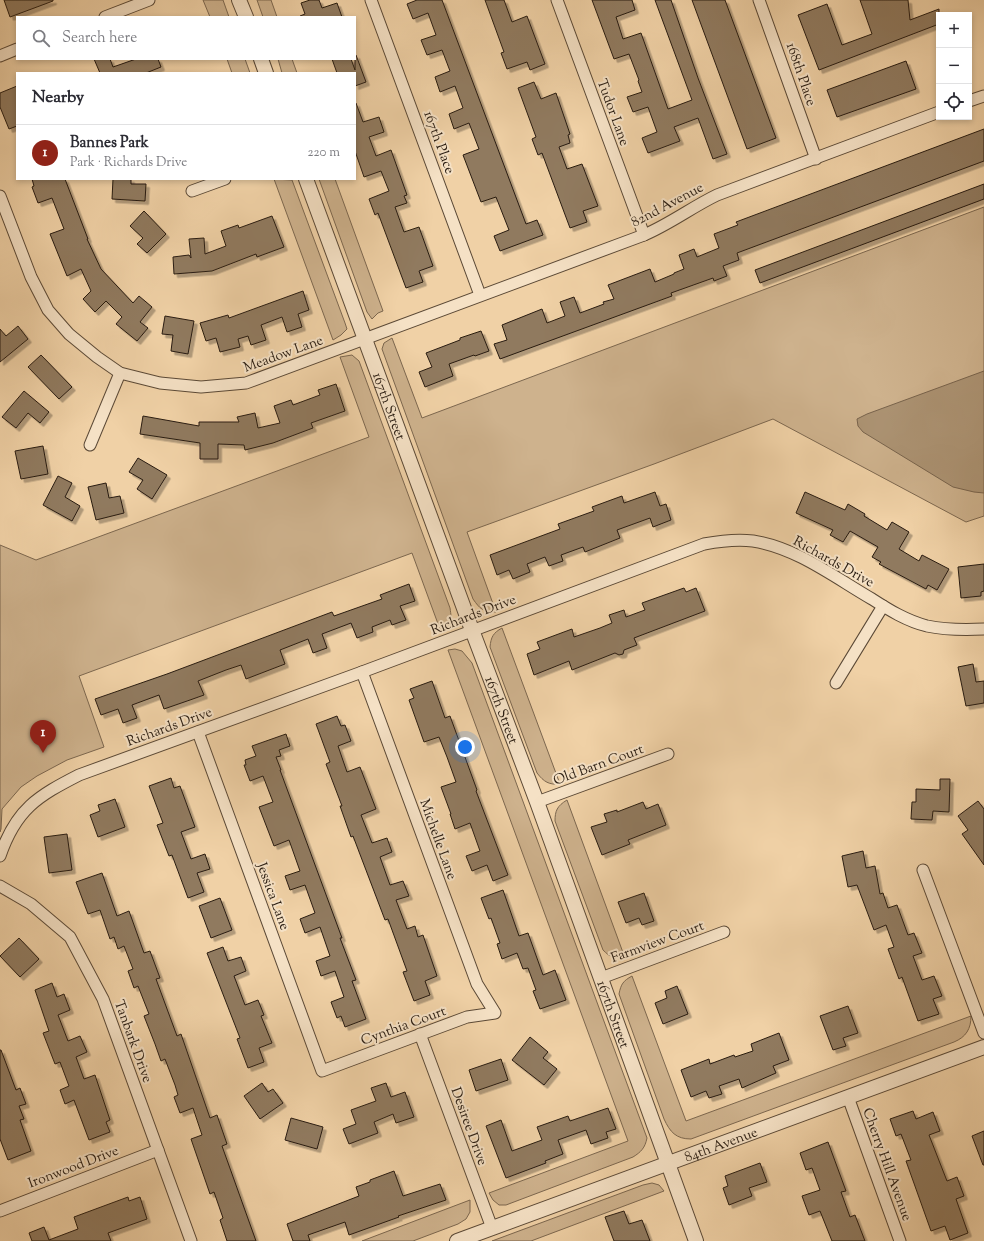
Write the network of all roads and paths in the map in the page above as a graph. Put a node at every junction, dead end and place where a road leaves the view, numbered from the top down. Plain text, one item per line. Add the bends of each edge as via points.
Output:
1 (149, 0) edge
2 (239, 0) edge
3 (371, 0) edge
4 (557, 0) edge
5 (759, 0) edge
6 (108, 16) edge
7 (246, 16) edge
8 (16, 50) edge
9 (0, 56) edge
10 (261, 60) edge
11 (266, 72) edge
12 (984, 96) edge
13 (972, 100) edge
14 (936, 113) edge
15 (816, 159) junction
16 (222, 180) edge
17 (306, 180) edge
18 (192, 192) dead end
19 (0, 196) edge
20 (644, 235) junction
21 (480, 295) junction
22 (364, 339) junction
23 (120, 373) junction
24 (90, 445) dead end
25 (883, 606) junction
26 (984, 629) edge
27 (472, 630) junction
28 (362, 672) junction
29 (836, 683) dead end
30 (198, 732) junction
31 (668, 754) dead end
32 (537, 802) junction
33 (0, 856) edge
34 (923, 870) dead end
35 (0, 886) edge
36 (724, 932) dead end
37 (601, 978) junction
38 (496, 1013) joint
39 (984, 1033) edge
40 (420, 1034) junction
41 (984, 1047) edge
42 (322, 1071) joint
43 (848, 1097) junction
44 (158, 1150) junction
45 (668, 1163) junction
46 (0, 1211) edge
47 (492, 1228) junction
48 (191, 1241) edge
49 (457, 1241) edge
50 (696, 1241) edge
51 (900, 1241) edge

1 - 6 street
2 - 7 street
3 - 21 street, 167th Place
4 - 20 street, Tudor Lane
5 - 15 street, 168th Place
8 - 9 street
10 - 11 street
12 - 13 street
14 - 15 street, 82nd Avenue
15 - 20 street, 82nd Avenue via 717,195
16 - 18 street
17 - 22 street, 167th Street
19 - 23 street, Meadow Lane via 31,277 48,310 69,334
20 - 21 street, 82nd Avenue
21 - 22 street, 82nd Avenue
22 - 23 street, Meadow Lane via 246,383 201,387 160,383
22 - 27 street, 167th Street
23 - 24 street
25 - 26 street, Richards Drive via 902,617 926,625 963,630
25 - 27 street, Richards Drive via 787,550 752,541 736,540 691,548
25 - 29 street
27 - 28 street, Richards Drive
27 - 32 street, 167th Street
28 - 30 street, Richards Drive
28 - 38 street, Michelle Lane via 477,984
30 - 33 street, Richards Drive via 79,775 53,788 22,813 6,838
30 - 42 street, Jessica Lane
31 - 32 street, Old Barn Court
32 - 37 street, 167th Street
34 - 39 street
35 - 44 street, Tanbark Drive via 31,904 70,937 103,999
36 - 37 street, Farmview Court
37 - 45 street, 167th Street
38 - 40 street, Cynthia Court via 466,1017
40 - 42 street, Cynthia Court
40 - 47 street, Desiree Drive
41 - 43 street, 84th Avenue
43 - 45 street, 84th Avenue
43 - 51 street, Cherry Hill Avenue
44 - 46 street, Ironwood Drive
44 - 48 street, Tanbark Drive
45 - 47 street, 84th Avenue
45 - 50 street, 167th Street
47 - 49 street, 84th Avenue

